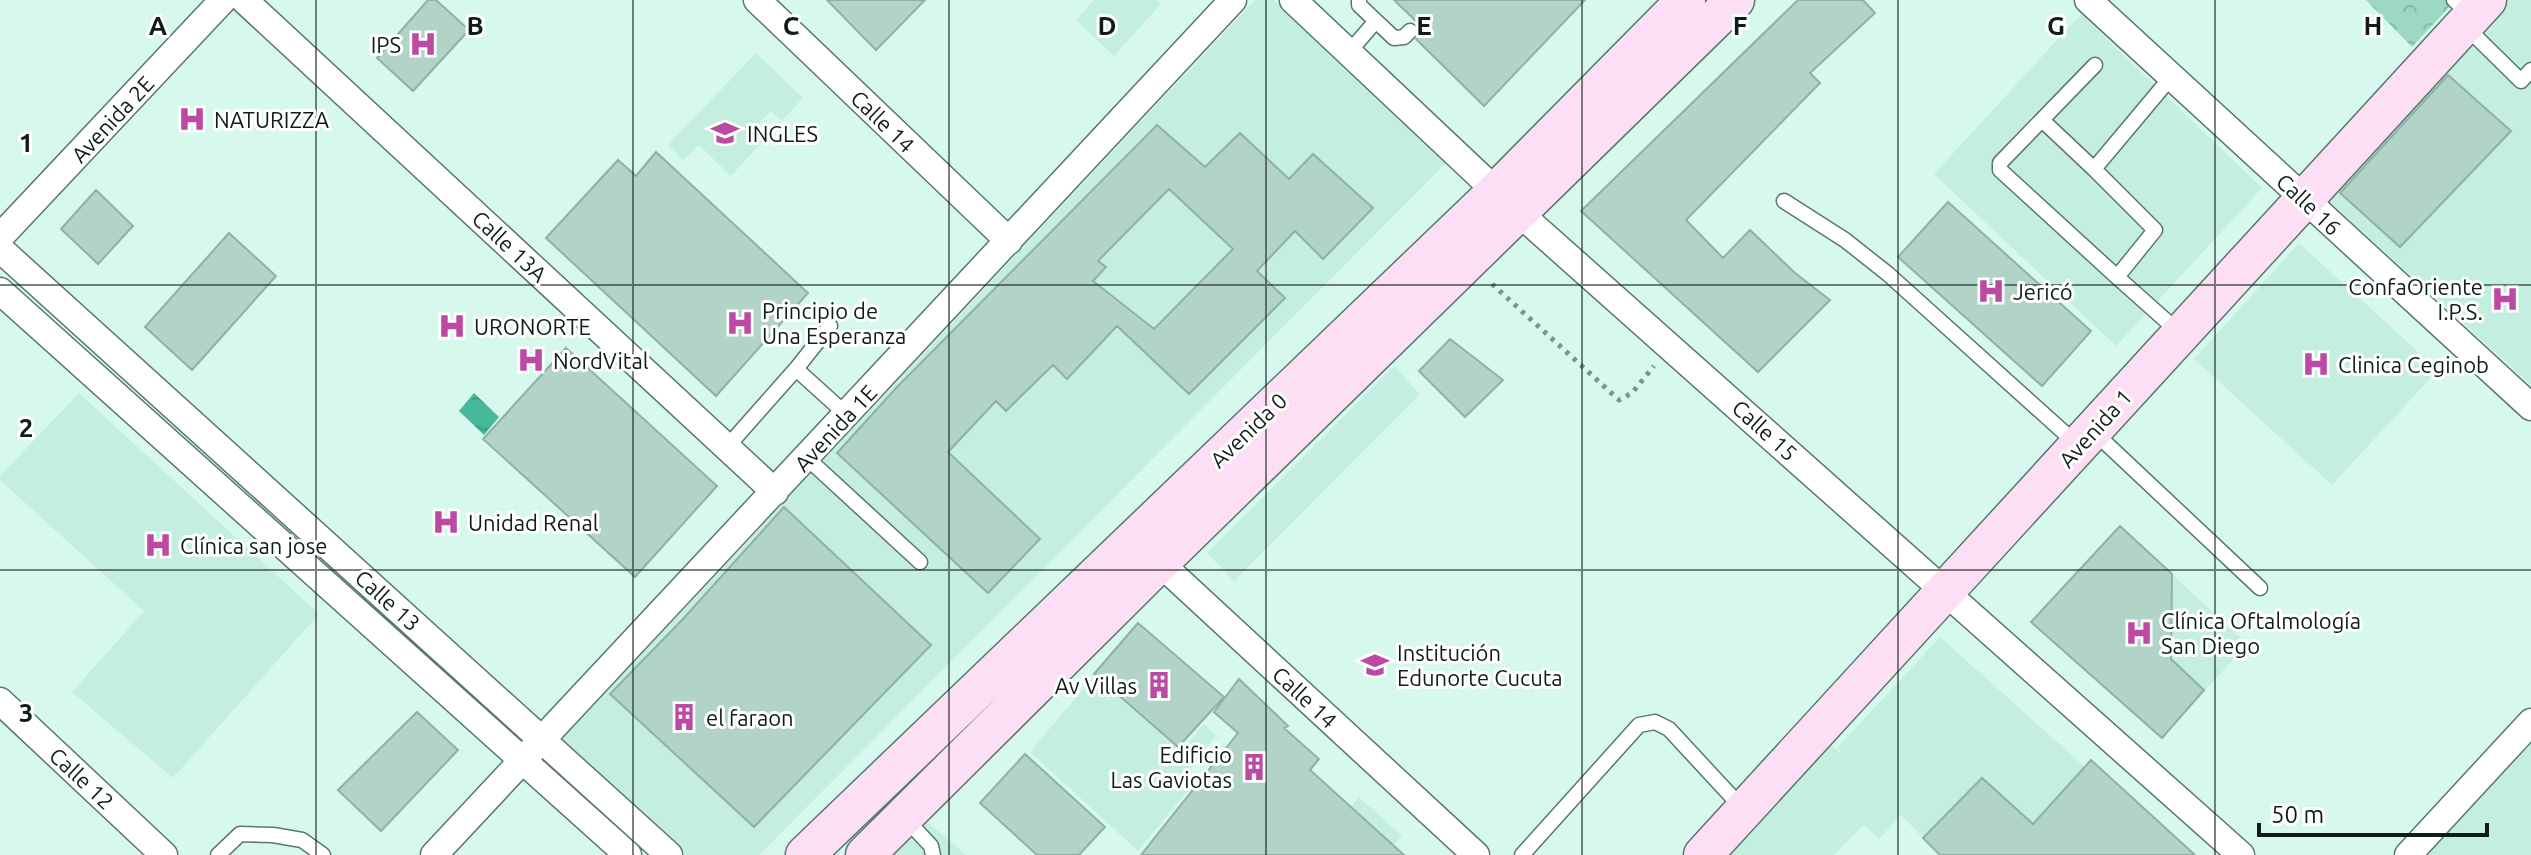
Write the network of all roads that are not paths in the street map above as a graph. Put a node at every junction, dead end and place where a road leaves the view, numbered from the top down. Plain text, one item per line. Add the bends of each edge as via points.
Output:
1 (223, 0) edge
2 (244, 0) edge
3 (757, 0) edge
4 (1233, 0) edge
5 (1293, 0) edge
6 (1359, 0) edge
7 (1686, 0) edge
8 (1735, 0) edge
9 (2088, 0) edge
10 (2469, 10) edge
11 (1375, 22) junction
12 (1410, 31) dead end
13 (1349, 52) junction
14 (2095, 65) dead end
15 (2172, 76) junction
16 (2528, 81) edge
17 (2042, 120) junction
18 (2094, 169) junction
19 (2303, 198) junction
20 (1784, 201) dead end
21 (1508, 202) junction
22 (0, 237) edge
23 (1009, 241) junction
24 (0, 249) edge
25 (2117, 277) junction
26 (0, 291) edge
27 (830, 326) dead end
28 (2182, 334) junction
29 (796, 369) junction
30 (2531, 407) edge
31 (847, 415) junction
32 (2086, 438) junction
33 (727, 447) junction
34 (807, 458) junction
35 (775, 492) junction
36 (1147, 551) junction
37 (920, 562) dead end
38 (2260, 588) dead end
39 (1945, 593) junction
40 (0, 701) edge
41 (2531, 722) edge
42 (543, 741) junction
43 (522, 760) junction
44 (1744, 810) junction
45 (903, 817) junction
46 (164, 855) edge
47 (218, 855) edge
48 (323, 855) edge
49 (434, 855) edge
50 (628, 855) edge
51 (669, 855) edge
52 (805, 855) edge
53 (865, 855) edge
54 (933, 855) edge
55 (1476, 855) edge
56 (1522, 855) edge
57 (1703, 855) edge
58 (2241, 855) edge
59 (2408, 855) edge

1 - 22 street, Avenida 2E
2 - 33 street, Calle 13A
3 - 23 street, Calle 14
4 - 23 street, Avenida 1E
5 - 13 street, Calle 15
6 - 11 lane
7 - 21 street, Avenida 0
8 - 21 street, Avenida 0
9 - 15 street, Calle 16
10 - 16 lane
10 - 19 street, Avenida 1
11 - 12 lane via 1394,38
11 - 13 lane
13 - 21 street, Calle 15
14 - 17 lane
15 - 18 lane
15 - 19 street, Calle 16
17 - 18 lane
17 - 25 lane via 2000,163 2000,170
18 - 25 lane via 2155,230
19 - 28 street, Avenida 1
19 - 30 street, Calle 16
20 - 32 lane via 1845,240
21 - 36 street, Avenida 0
21 - 36 street, Avenida 0 via 1468,261
21 - 39 street, Calle 15
23 - 31 street, Avenida 1E
24 - 42 street, Calle 13
25 - 28 lane
26 - 43 street, Calle 13
27 - 29 lane
28 - 32 street, Avenida 1
29 - 31 lane
29 - 33 lane
31 - 34 street, Avenida 1E
32 - 38 lane
32 - 39 street, Avenida 1
33 - 35 street, Calle 13A
34 - 35 street, Avenida 1E
34 - 37 lane
35 - 42 street, Avenida 1E
36 - 45 street, Avenida 0
36 - 52 street, Avenida 0
36 - 55 street, Calle 14
39 - 44 street, Avenida 1
39 - 58 street, Calle 15
40 - 46 street, Calle 12
41 - 59 street
42 - 43 street, Avenida 1E
42 - 51 street, Calle 13
43 - 49 street, Avenida 1E
43 - 50 street, Calle 13
44 - 56 lane via 1669,729 1655,722 1639,725
44 - 57 street, Avenida 1
45 - 53 street, Avenida 0
45 - 54 lane via 931,846
47 - 48 lane via 240,834 302,840

